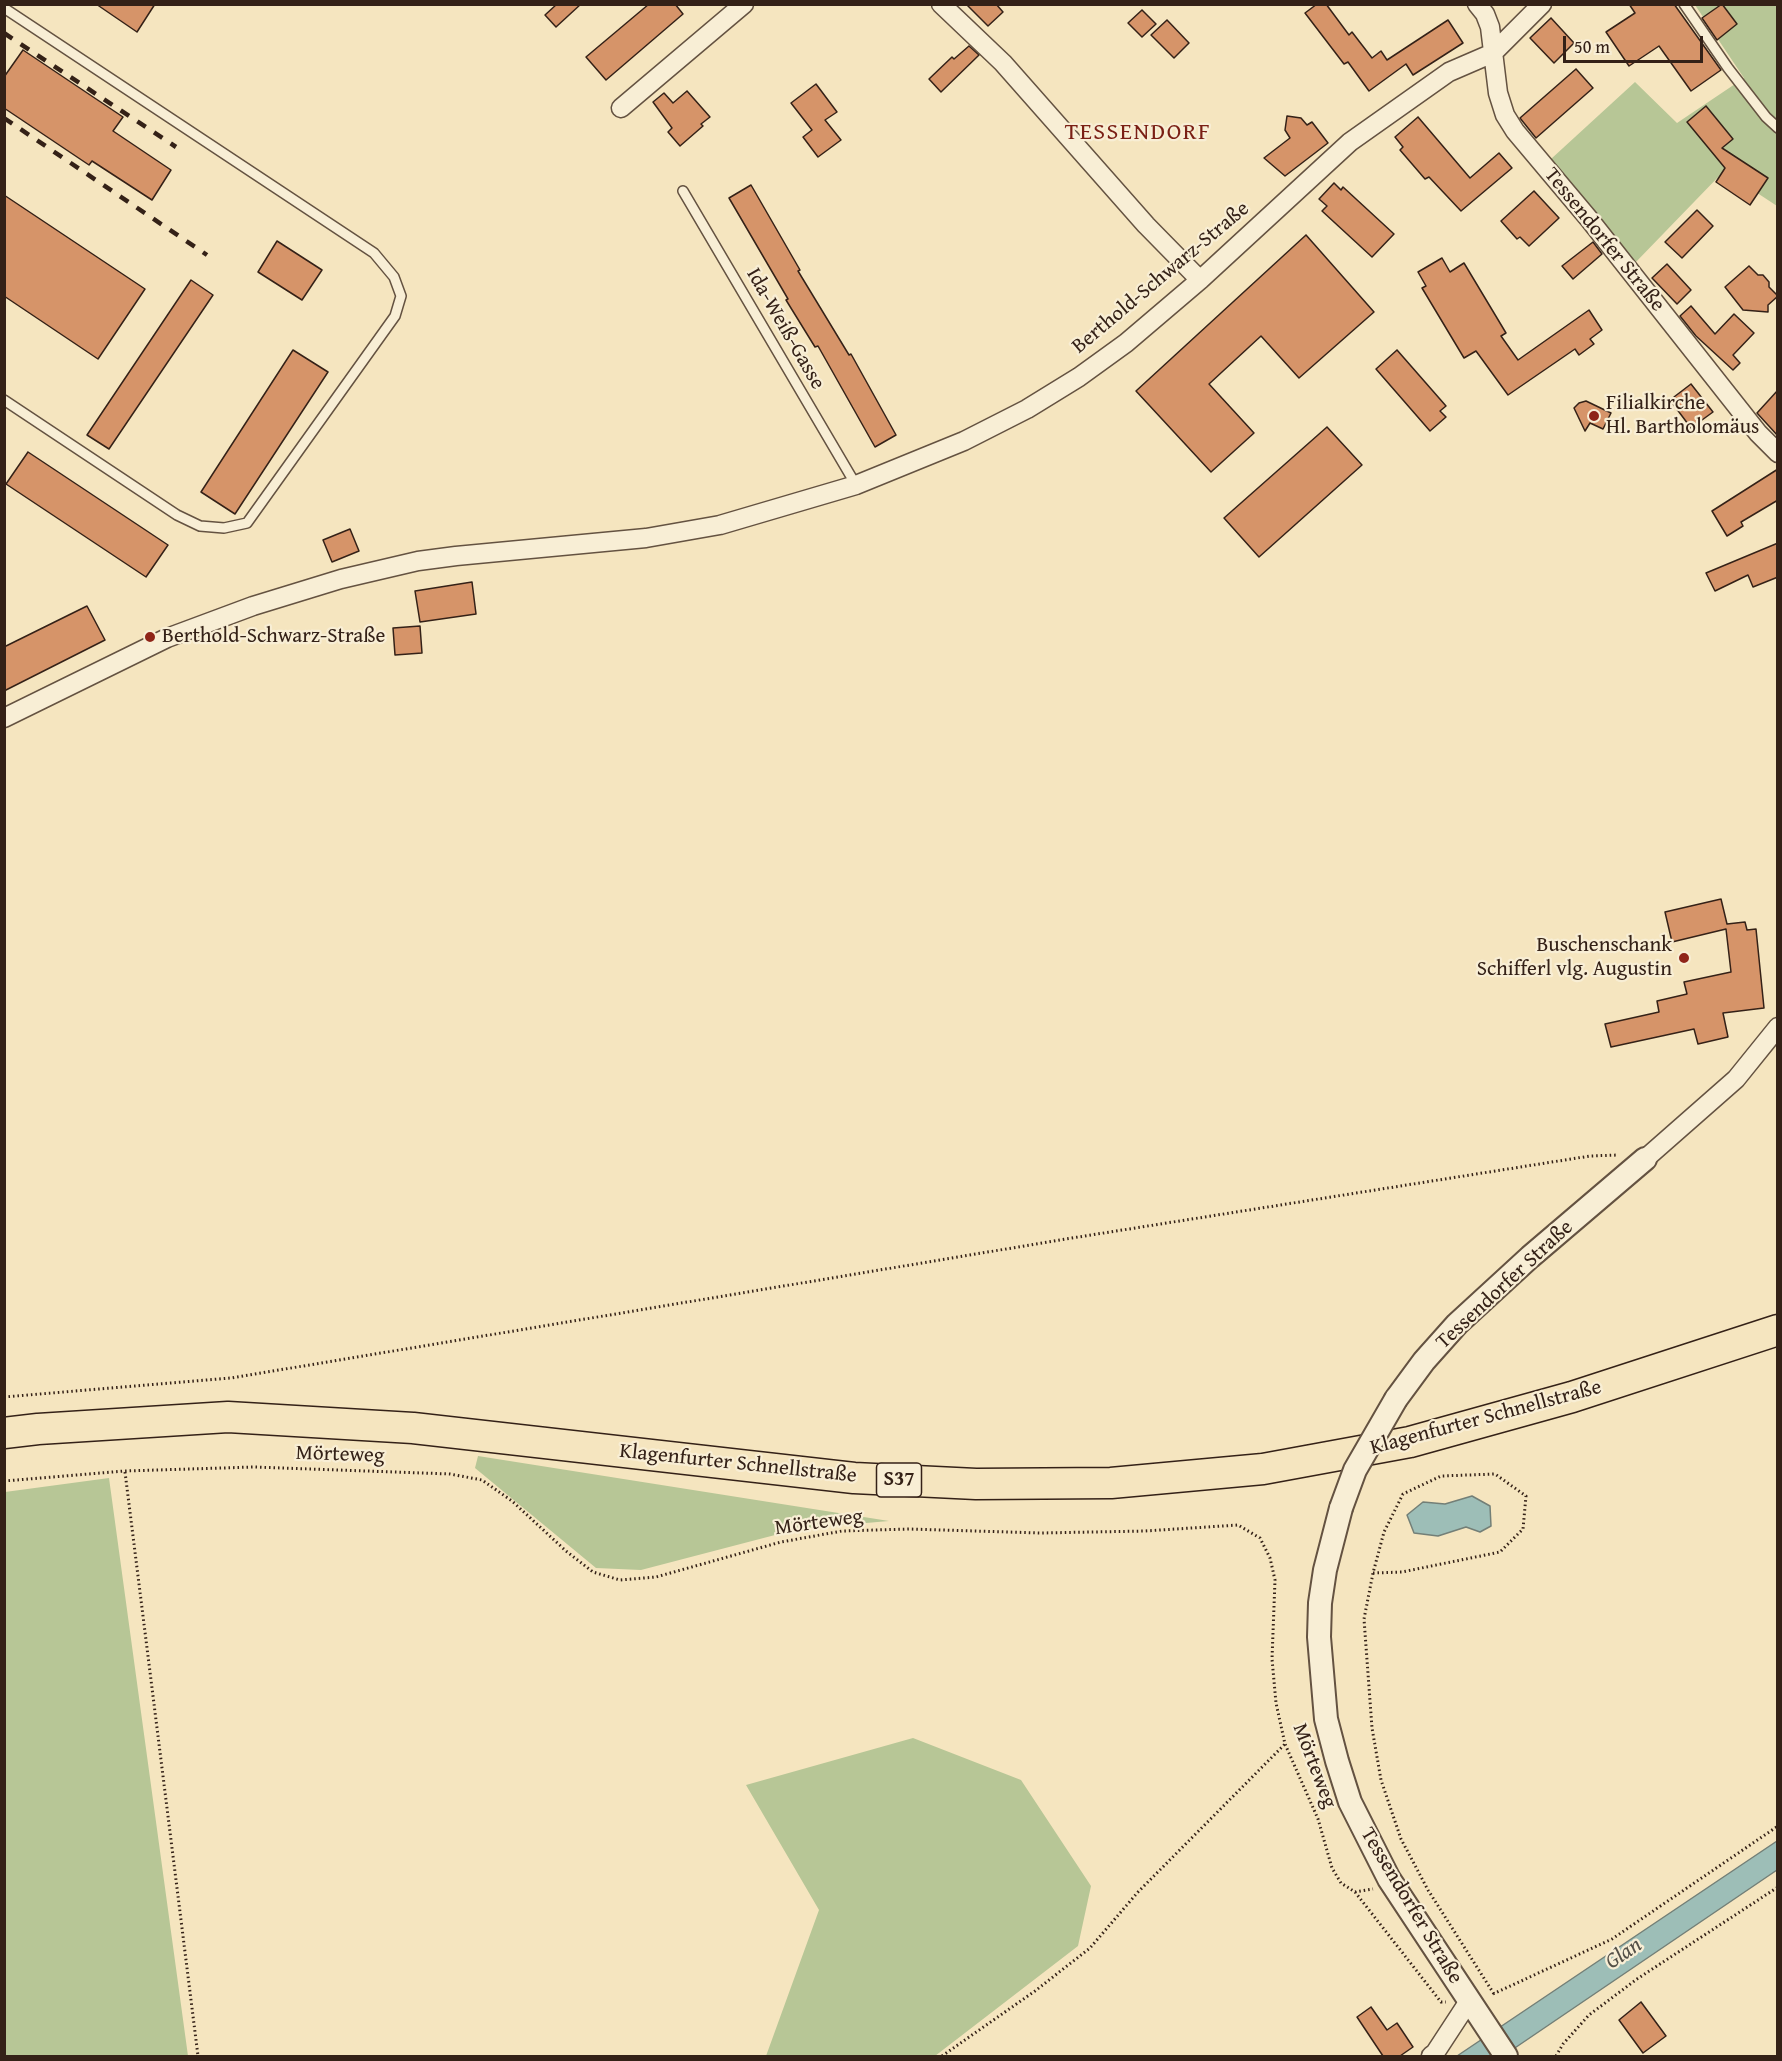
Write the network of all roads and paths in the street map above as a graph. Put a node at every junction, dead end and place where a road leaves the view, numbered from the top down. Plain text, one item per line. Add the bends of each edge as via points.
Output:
1 (744, 4) edge
2 (941, 4) edge
3 (1477, 4) edge
4 (1542, 4) edge
5 (1684, 4) edge
6 (4, 8) edge
7 (1493, 53) junction
8 (621, 108) dead end
9 (1778, 128) edge
10 (683, 191) dead end
11 (1200, 280) junction
12 (4, 400) edge
13 (1778, 453) edge
14 (856, 485) junction
15 (4, 718) edge
16 (1778, 1027) edge
17 (1645, 1159) junction
18 (1778, 1330) edge
19 (4, 1397) edge
20 (4, 1434) edge
21 (125, 1471) junction
22 (4, 1481) edge
23 (1373, 1573) junction
24 (1285, 1744) junction
25 (1778, 1826) edge
26 (1389, 1880) junction
27 (1778, 1887) edge
28 (1355, 1892) junction
29 (1494, 1994) junction
30 (1469, 2001) junction
31 (198, 2056) edge
32 (942, 2056) edge
33 (1431, 2056) edge
34 (1506, 2056) edge
35 (1556, 2056) edge

1 - 8 street
2 - 11 street via 1003,63 1146,225
3 - 7 street, Tessendorfer Straße via 1490,27
4 - 7 street
5 - 9 lane via 1728,68
6 - 12 lane via 374,253 394,277 401,296 395,316 247,523 224,528 200,526 177,515
7 - 11 street, Berthold-Schwarz-Straße via 1449,72 1350,142
7 - 13 street, Tessendorfer Straße via 1498,93 1505,116 1515,131
10 - 14 lane, Ida-Weiß-Gasse
11 - 14 street, Berthold-Schwarz-Straße via 1126,343 1027,409 964,441
14 - 15 street, Berthold-Schwarz-Straße via 720,525 646,538 437,558 341,579 167,638
16 - 17 street, Tessendorfer Straße via 1736,1079
17 - 19 path via 1635,1154 1578,1158 231,1378
17 - 26 street, Tessendorfer Straße, bridge via 1456,1324 1396,1399 1355,1470 1341,1508 1320,1603 1326,1719 1350,1802
18 - 20 highway, Klagenfurter Schnellstraße / S37 via 1572,1397 1410,1442 1263,1469 1111,1483 976,1484 854,1478 413,1428 228,1417
21 - 22 path, Mörteweg
21 - 24 path, Mörteweg via 254,1467 450,1474 482,1480 593,1572 620,1580 656,1577 782,1542 842,1531 1053,1533 1238,1525 1260,1538 1275,1580 1272,1659
21 - 31 path
23 - 23 path via 1384,1533 1403,1494 1441,1476 1495,1474 1526,1496 1523,1529 1500,1552 1402,1572
23 - 29 path via 1364,1619 1372,1728 1381,1780 1401,1839 1428,1890
24 - 28 path, Mörteweg via 1318,1819 1332,1868 1341,1883
24 - 32 path via 1138,1892 1090,1948
25 - 29 path via 1612,1939
26 - 28 path via 1369,1891
26 - 30 street, Tessendorfer Straße
27 - 35 path via 1589,2015
28 - 30 path, Mörteweg via 1441,2002
29 - 30 path
30 - 33 street
30 - 34 street, Tessendorfer Straße

